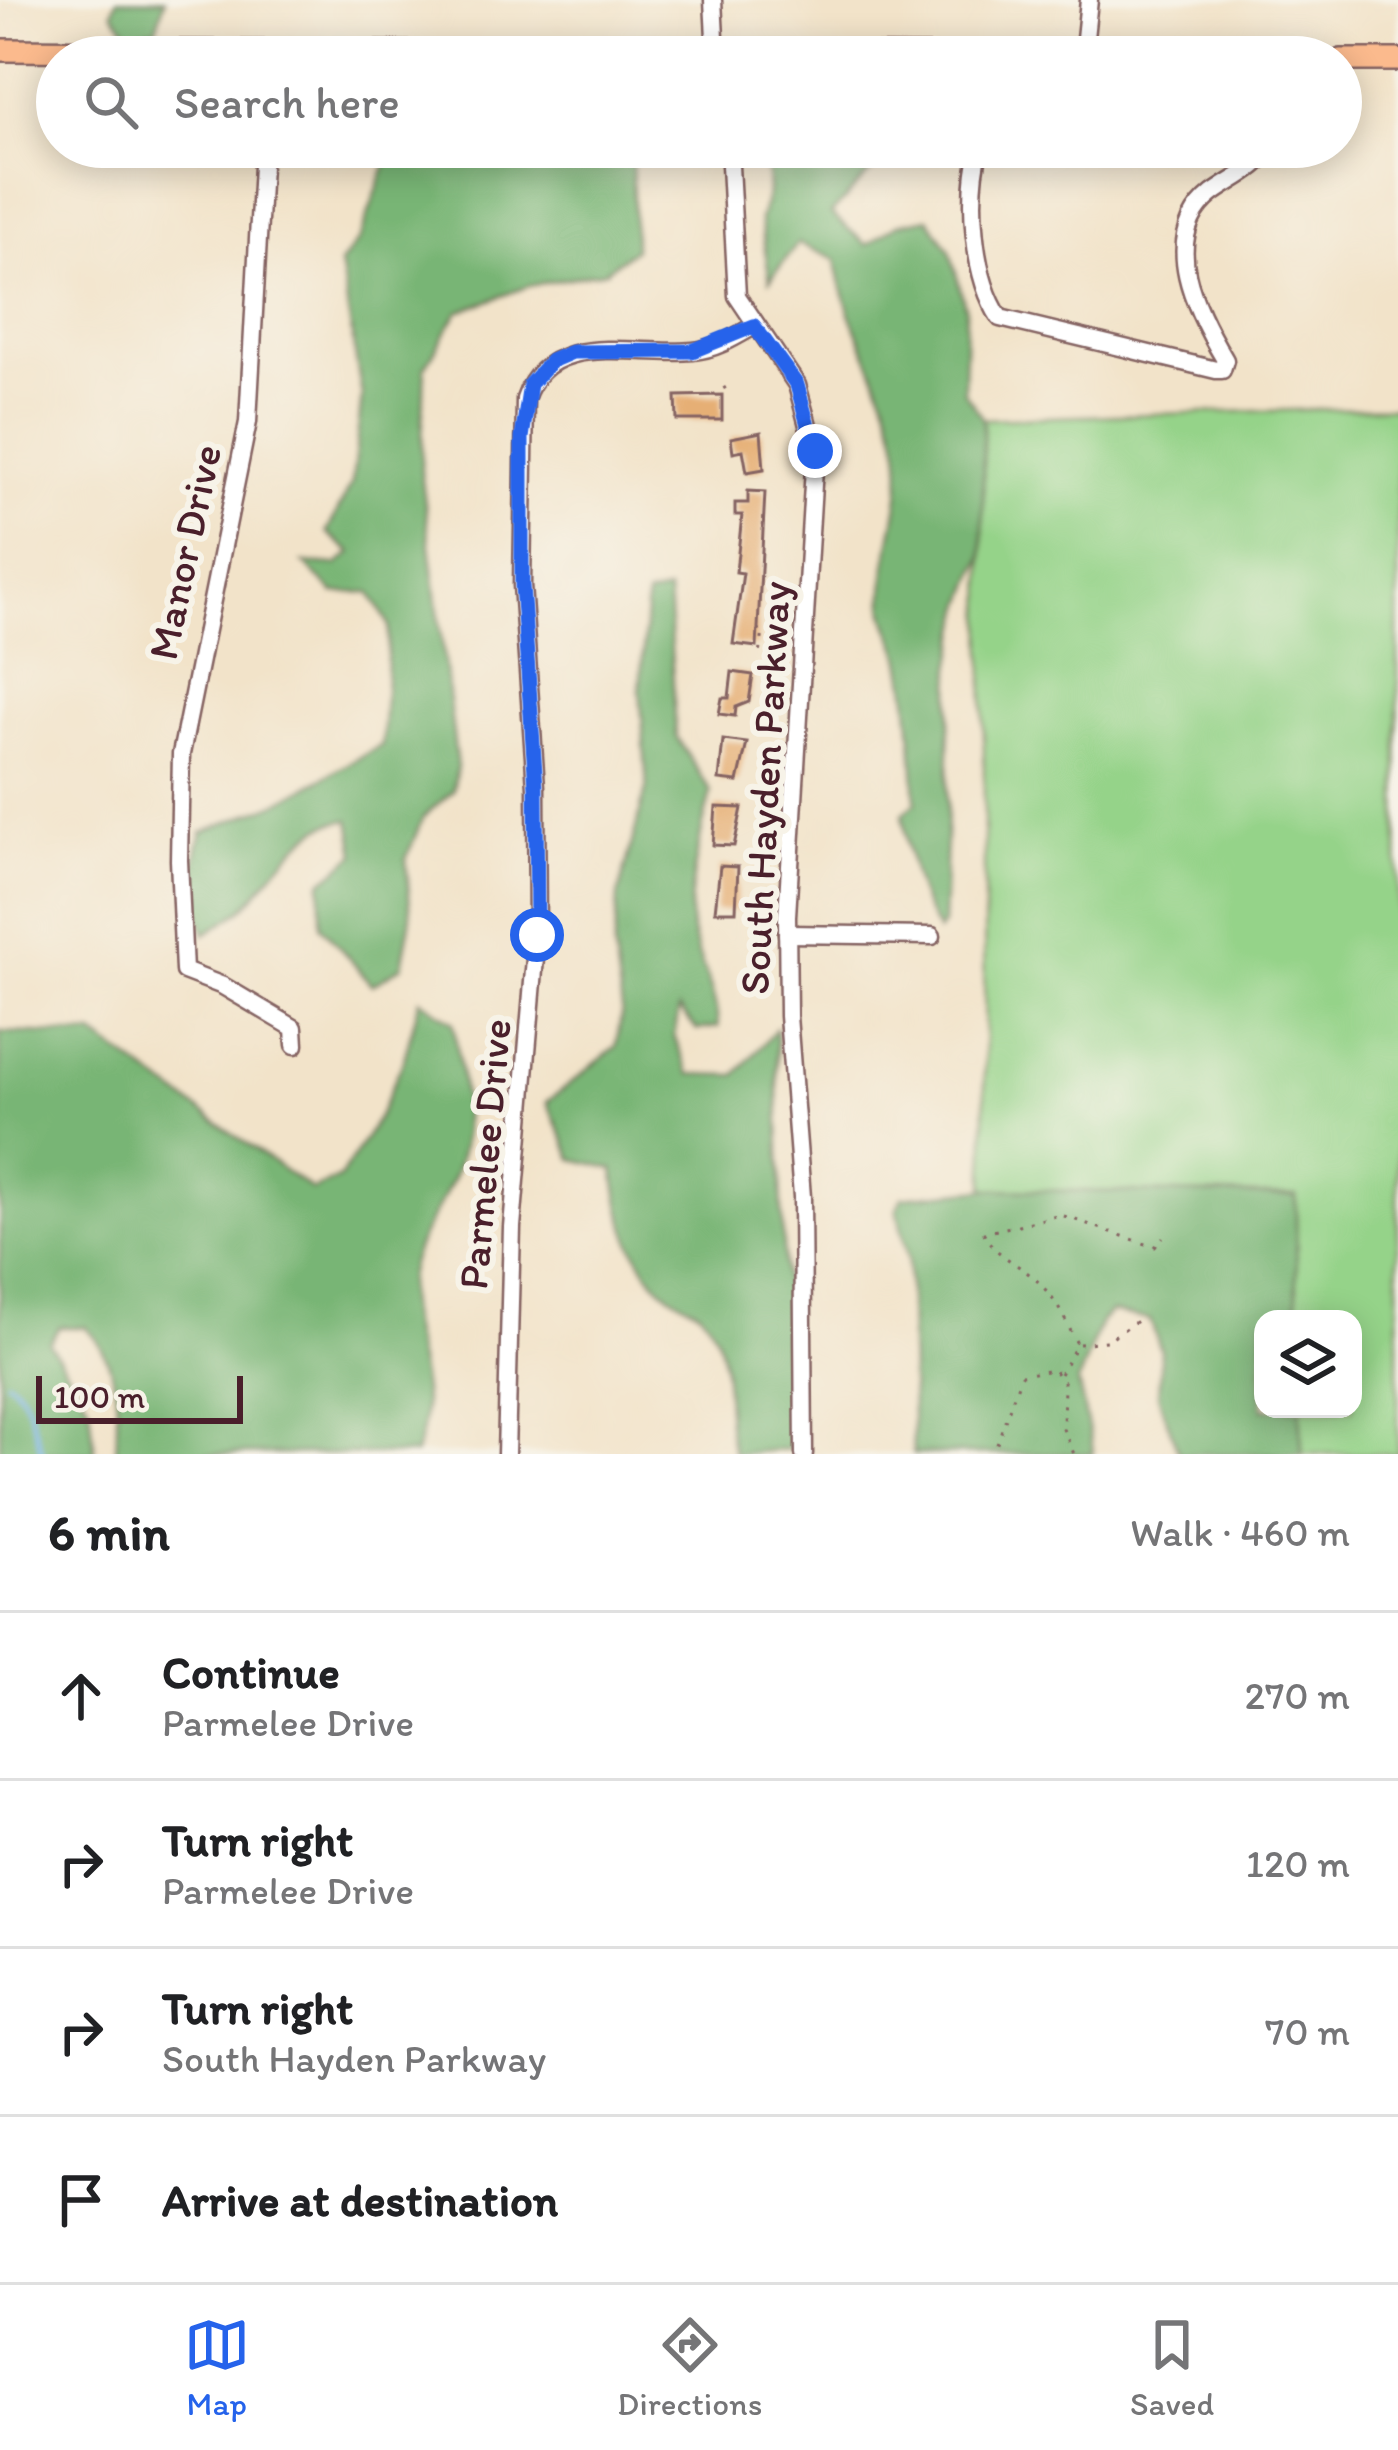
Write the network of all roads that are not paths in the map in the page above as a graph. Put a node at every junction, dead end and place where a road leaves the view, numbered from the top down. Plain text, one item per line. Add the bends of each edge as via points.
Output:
1 (713, 0) edge
2 (1093, 4) edge
3 (715, 36) edge
4 (1087, 36) edge
5 (0, 50) edge
6 (36, 51) edge
7 (1362, 60) edge
8 (1398, 60) edge
9 (262, 168) edge
10 (729, 168) edge
11 (977, 168) edge
12 (1252, 168) edge
13 (754, 326) junction
14 (787, 934) junction
15 (932, 937) dead end
16 (295, 1045) dead end
17 (506, 1454) edge
18 (804, 1454) edge

1 - 3 street
2 - 4 street
5 - 6 main road
7 - 8 main road
9 - 16 street, Manor Drive via 248,422 182,754 178,860 184,971 275,1014 295,1028
10 - 13 street, South Hayden Parkway via 732,274
11 - 12 street via 986,289 1000,318 1216,370 1225,360 1185,266 1191,219
13 - 14 street, South Hayden Parkway via 797,385 815,451
13 - 17 street, Parmelee Drive via 692,351 572,352 536,374 525,399 522,585 537,935 512,1227
14 - 15 street
14 - 18 street, South Hayden Parkway via 802,1197

